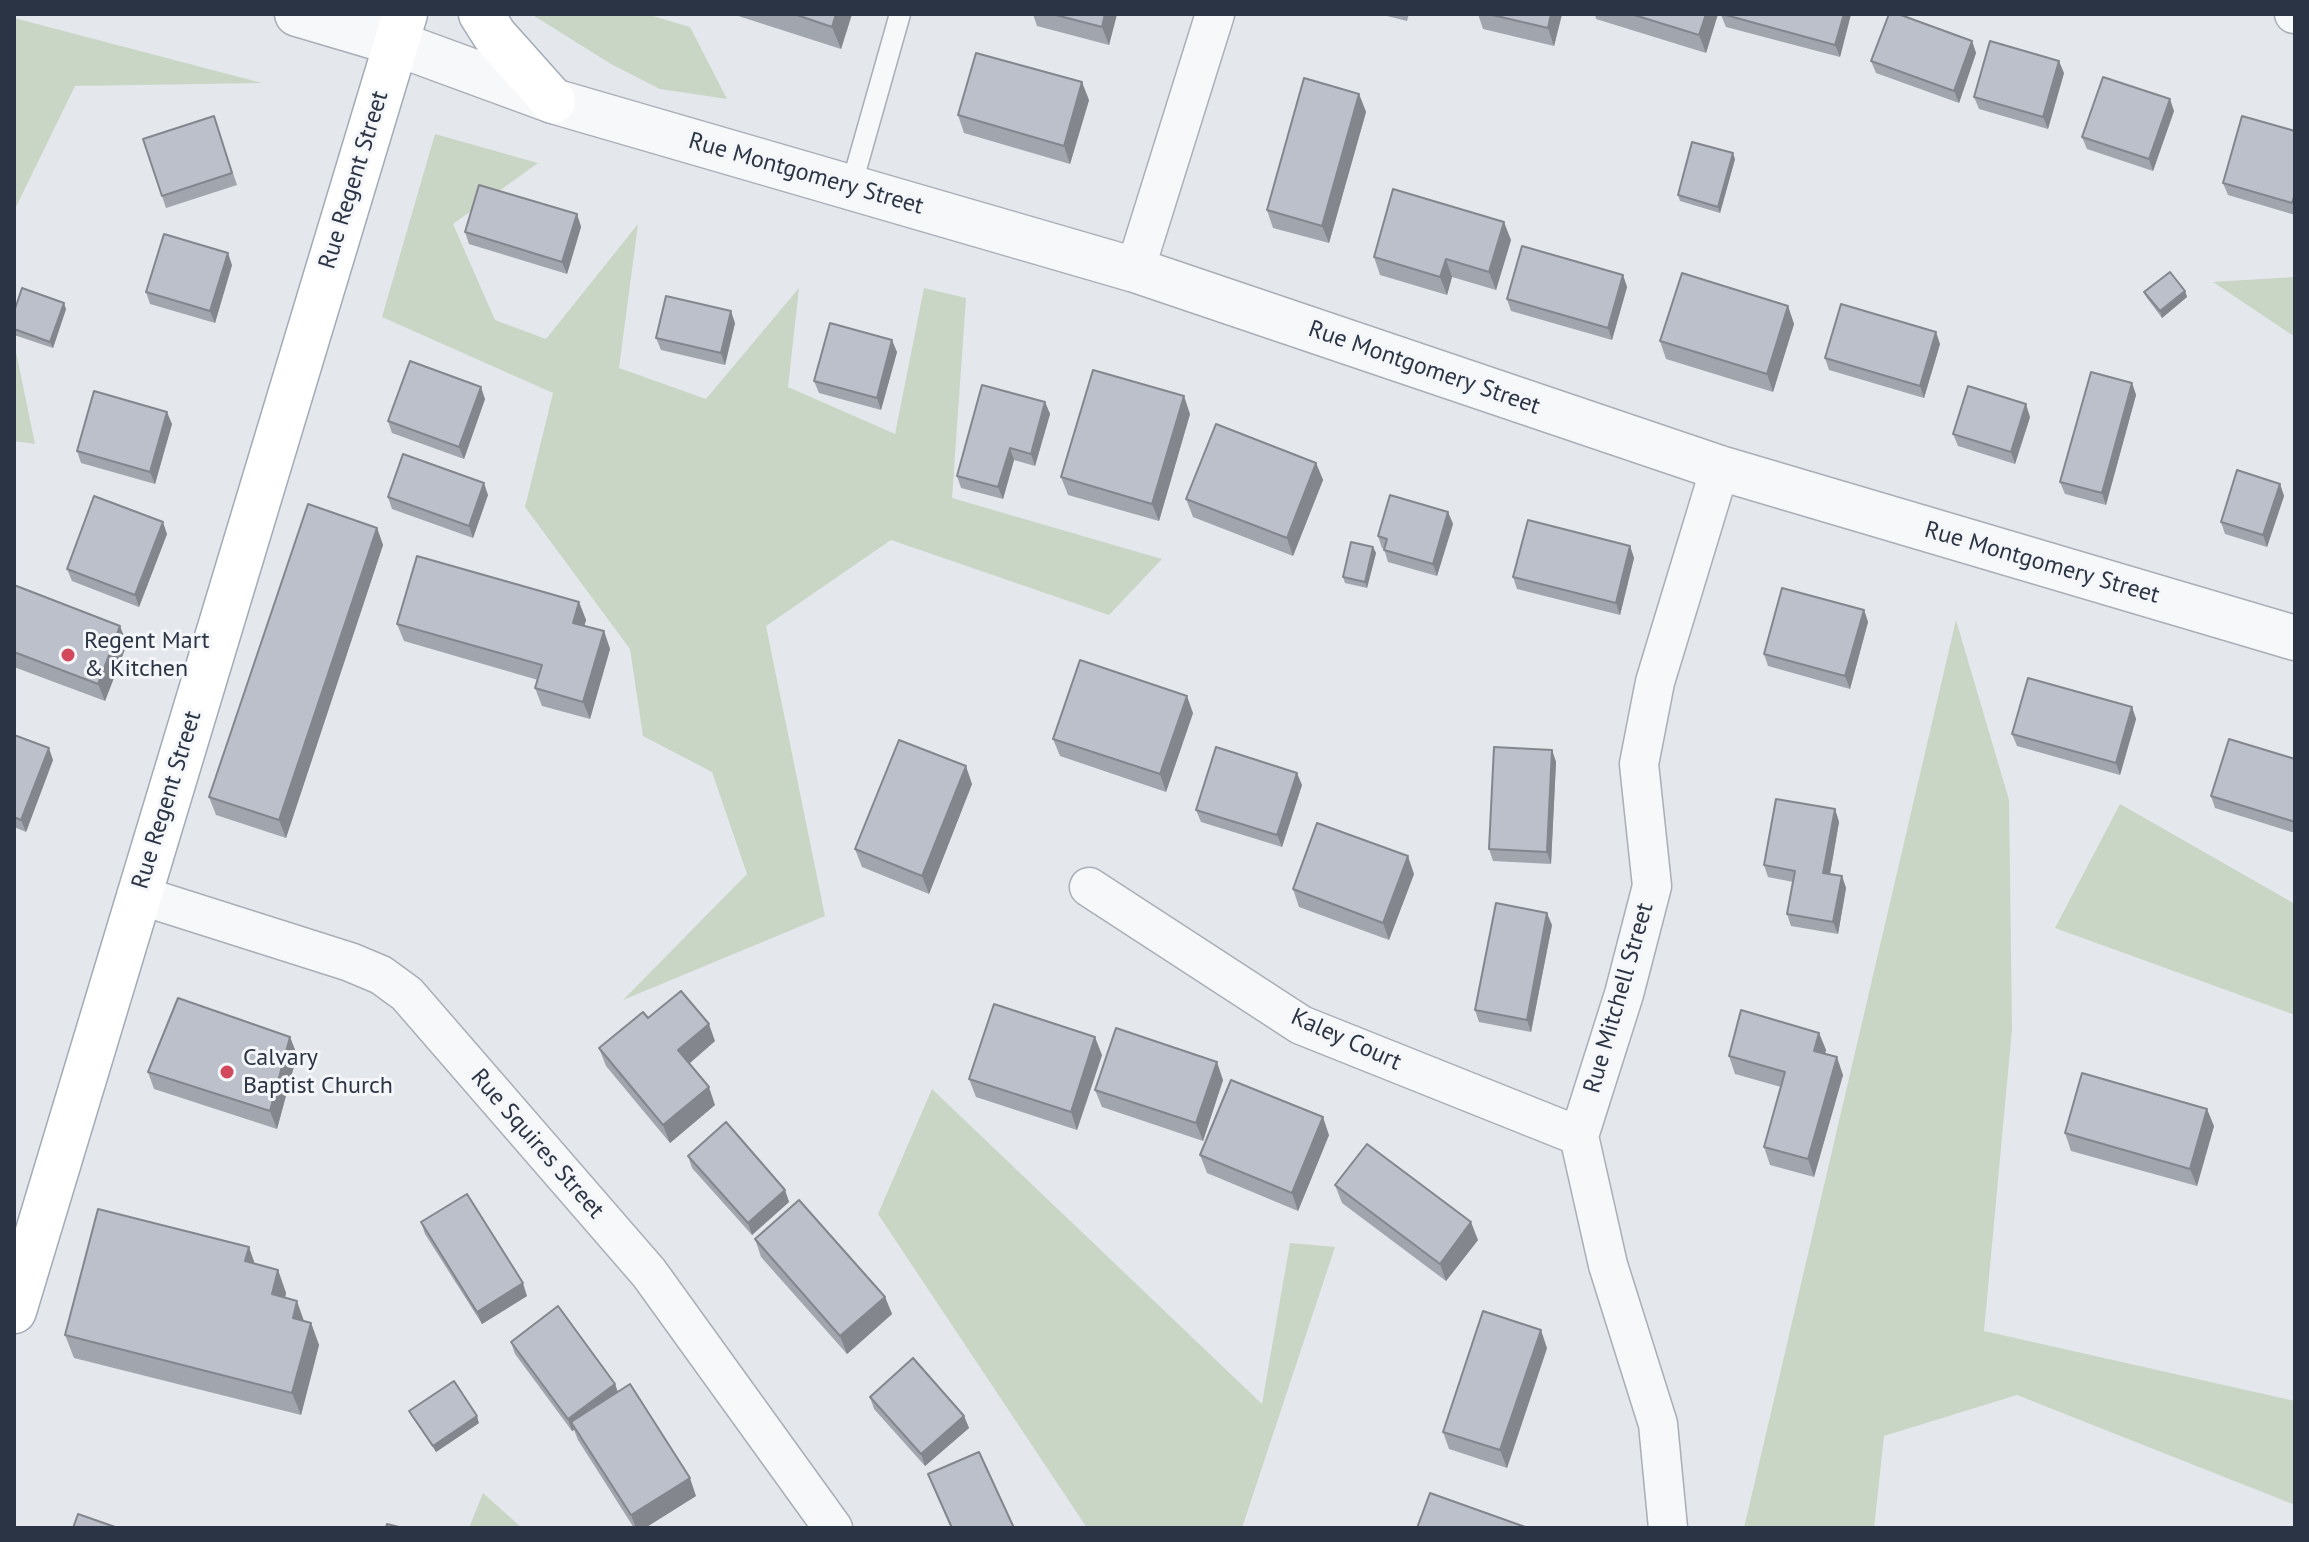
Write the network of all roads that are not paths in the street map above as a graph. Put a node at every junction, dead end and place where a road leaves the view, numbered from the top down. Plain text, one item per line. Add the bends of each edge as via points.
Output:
1 (297, 14) edge
2 (481, 14) edge
3 (900, 14) edge
4 (1215, 14) edge
5 (400, 29) edge
6 (553, 101) junction
7 (851, 187) junction
8 (1135, 270) junction
9 (1720, 468) junction
10 (2295, 638) edge
11 (1089, 887) dead end
12 (139, 895) junction
13 (1579, 1136) junction
14 (14, 1311) edge
15 (833, 1528) edge
16 (1668, 1528) edge

1 - 5 street, Rue Montgomery Street
2 - 6 main road
3 - 7 lane
4 - 8 street
5 - 6 street, Rue Montgomery Street
5 - 12 main road, Rue Regent Street
6 - 7 street, Rue Montgomery Street
7 - 8 street, Rue Montgomery Street
8 - 9 street, Rue Montgomery Street
9 - 10 street, Rue Montgomery Street
9 - 13 street, Rue Mitchell Street via 1655,682 1639,764 1652,886
11 - 13 street, Kaley Court via 1301,1025
12 - 14 main road, Rue Regent Street
12 - 15 street, Rue Squires Street via 350,962 407,994 649,1273
13 - 16 street via 1608,1265 1658,1424

